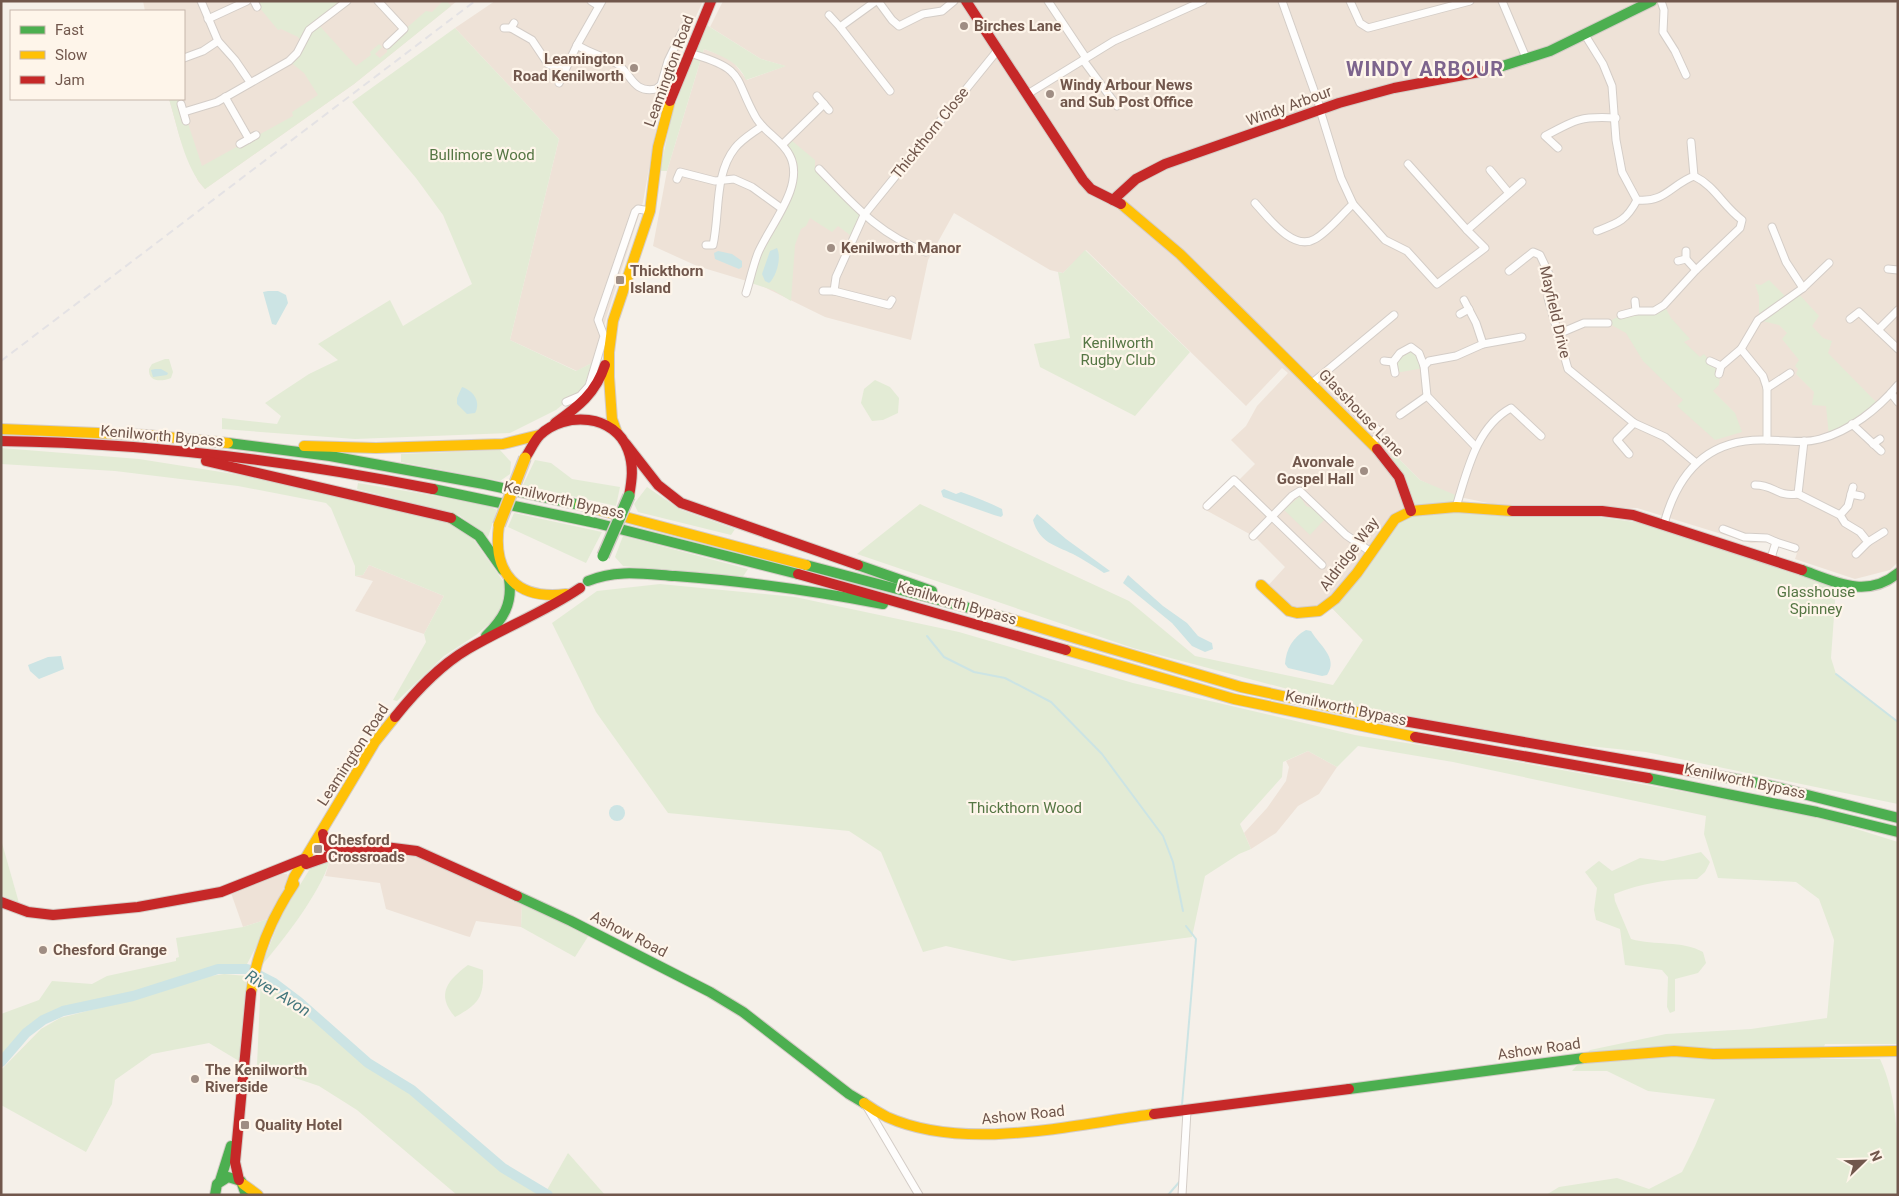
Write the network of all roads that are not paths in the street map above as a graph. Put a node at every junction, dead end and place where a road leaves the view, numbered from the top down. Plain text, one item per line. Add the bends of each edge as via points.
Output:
1 (201, 1) edge
2 (247, 1) edge
3 (347, 1) edge
4 (378, 1) edge
5 (591, 1) edge
6 (711, 1) edge
7 (877, 1) edge
8 (954, 1) edge
9 (966, 1) edge
10 (1048, 1) edge
11 (1203, 1) edge
12 (1282, 1) edge
13 (1350, 1) edge
14 (1470, 1) edge
15 (1502, 1) edge
16 (1652, 1) edge
17 (1660, 1) edge
18 (601, 4) edge
19 (829, 14) dead end
20 (208, 19) junction
21 (687, 22) dead end
22 (411, 24) dead end
23 (510, 26) dead end
24 (840, 27) junction
25 (404, 29) junction
26 (1585, 35) junction
27 (218, 41) junction
28 (576, 45) junction
29 (387, 46) dead end
30 (997, 51) junction
31 (691, 53) junction
32 (185, 58) edge
33 (1085, 59) junction
34 (1527, 60) junction
35 (564, 71) junction
36 (1686, 75) dead end
37 (250, 82) junction
38 (559, 83) dead end
39 (890, 91) dead end
40 (1026, 95) junction
41 (817, 96) dead end
42 (225, 97) junction
43 (181, 104) dead end
44 (824, 104) junction
45 (1117, 106) dead end
46 (830, 110) dead end
47 (1320, 110) junction
48 (184, 112) junction
49 (1616, 118) junction
50 (186, 120) dead end
51 (762, 126) junction
52 (256, 135) dead end
53 (249, 139) junction
54 (1691, 142) dead end
55 (240, 144) dead end
56 (783, 144) junction
57 (1558, 148) dead end
58 (1408, 164) dead end
59 (819, 169) dead end
60 (1490, 170) dead end
61 (680, 173) dead end
62 (1694, 176) junction
63 (722, 179) junction
64 (1522, 182) dead end
65 (1509, 193) junction
66 (1113, 200) junction
67 (1637, 200) junction
68 (1255, 203) dead end
69 (1353, 204) junction
70 (781, 208) junction
71 (650, 211) junction
72 (864, 215) junction
73 (1772, 228) dead end
74 (1467, 230) junction
75 (1597, 231) dead end
76 (713, 245) dead end
77 (1686, 251) dead end
78 (926, 252) dead end
79 (1829, 263) dead end
80 (1897, 268) edge
81 (1888, 269) dead end
82 (1696, 270) junction
83 (1509, 272) dead end
84 (1802, 288) junction
85 (823, 291) dead end
86 (834, 291) junction
87 (746, 293) dead end
88 (1464, 300) dead end
89 (1635, 301) dead end
90 (1864, 303) dead end
91 (604, 304) junction
92 (891, 305) dead end
93 (617, 308) junction
94 (1469, 309) junction
95 (1898, 310) edge
96 (1636, 311) junction
97 (1859, 312) junction
98 (1460, 314) dead end
99 (1394, 315) dead end
100 (1621, 315) dead end
101 (1850, 319) dead end
102 (1608, 323) dead end
103 (1878, 330) junction
104 (1558, 334) junction
105 (1522, 337) dead end
106 (1483, 344) junction
107 (1741, 349) junction
108 (1898, 349) edge
109 (609, 352) junction
110 (1384, 361) dead end
111 (1710, 361) dead end
112 (1393, 362) junction
113 (1424, 366) junction
114 (1721, 366) junction
115 (1395, 373) dead end
116 (1790, 373) dead end
117 (1719, 374) dead end
118 (1311, 384) junction
119 (1898, 385) edge
120 (1767, 388) junction
121 (1338, 393) dead end
122 (1891, 393) junction
123 (1427, 396) junction
124 (566, 402) dead end
125 (1898, 402) edge
126 (1400, 415) dead end
127 (1634, 424) junction
128 (1852, 424) junction
129 (551, 425) junction
130 (1, 429) edge
131 (617, 433) junction
132 (539, 435) junction
133 (1541, 436) dead end
134 (1880, 439) dead end
135 (1767, 440) junction
136 (1, 441) edge
137 (1804, 441) junction
138 (236, 444) junction
139 (626, 444) junction
140 (1371, 444) junction
141 (1874, 444) junction
142 (1475, 446) junction
143 (134, 449) junction
144 (1881, 451) dead end
145 (1629, 454) dead end
146 (1696, 463) junction
147 (1756, 485) dead end
148 (1798, 494) junction
149 (1860, 496) dead end
150 (1207, 506) dead end
151 (1456, 507) junction
152 (1411, 511) junction
153 (1840, 515) junction
154 (1273, 516) junction
155 (1664, 524) junction
156 (1723, 529) dead end
157 (1884, 532) dead end
158 (1253, 536) dead end
159 (1776, 542) junction
160 (1868, 542) junction
161 (1795, 548) dead end
162 (1371, 552) junction
163 (1856, 554) dead end
164 (1771, 558) junction
165 (1322, 565) dead end
166 (1898, 573) edge
167 (506, 575) junction
168 (584, 585) junction
169 (1261, 585) dead end
170 (993, 615) junction
171 (961, 620) junction
172 (479, 642) junction
173 (1898, 818) edge
174 (323, 832) junction
175 (1898, 832) edge
176 (347, 851) junction
177 (305, 862) junction
178 (276, 870) junction
179 (292, 883) junction
180 (1, 902) edge
181 (1898, 1051) edge
182 (867, 1107) junction
183 (1187, 1111) junction
184 (240, 1115) junction
185 (220, 1181) junction
186 (243, 1186) edge
187 (215, 1195) edge
188 (258, 1195) edge
189 (919, 1195) edge
190 (1182, 1195) edge

1 - 20 street
2 - 20 street
3 - 37 street via 309,30 289,62
4 - 25 street
5 - 18 street
6 - 31 main road, Leamington Road
7 - 8 street via 899,26 923,14 942,11
7 - 24 street
9 - 30 main road
10 - 33 street
11 - 33 street via 1114,41
12 - 47 street
13 - 14 street via 1360,24 1368,28
15 - 34 street
16 - 26 main road, Windy Arbour
17 - 36 street via 1664,10 1663,32
18 - 28 street
19 - 24 street
20 - 27 street
21 - 28 street via 661,85 654,93 636,85 618,65
22 - 25 street
23 - 35 street via 532,40 548,64
24 - 39 street
25 - 29 street
26 - 34 main road, Windy Arbour
26 - 49 street via 1612,86
27 - 32 street
27 - 37 street
28 - 35 street
30 - 40 main road
30 - 72 street, Thickthorn Close
31 - 51 street via 732,71
31 - 71 main road, Leamington Road via 667,109
33 - 40 street
33 - 45 street
34 - 47 main road, Windy Arbour via 1363,96
35 - 38 street
37 - 42 street
40 - 66 main road via 1083,180 1091,189
41 - 44 street
42 - 48 street
42 - 53 street
43 - 48 street
44 - 46 street
44 - 56 street
47 - 66 main road, Windy Arbour via 1157,169 1121,189
47 - 69 street via 1341,178
48 - 50 street
49 - 57 street via 1588,116 1545,136
49 - 67 street via 1622,172
51 - 56 street
51 - 63 street via 736,146 729,156
52 - 53 street
53 - 55 street
54 - 62 street
56 - 70 street via 794,167 791,191
58 - 74 street
59 - 72 street
60 - 65 street
61 - 63 street via 707,180
62 - 67 street via 1658,198
62 - 82 street via 1706,182 1729,210 1742,220 1740,228
63 - 70 street via 734,179 752,187
63 - 76 street
64 - 65 street
65 - 74 street
66 - 118 main road, Glasshouse Lane via 1180,254
67 - 75 street via 1630,214 1620,222
68 - 69 street via 1291,238 1304,243 1315,240
69 - 74 street via 1385,240 1407,251 1438,284 1485,248
70 - 87 street via 758,254
71 - 91 street via 639,209 635,212
71 - 93 main road, Leamington Road
72 - 78 street via 893,238
72 - 86 street, Thickthorn Close via 836,277
73 - 84 street via 1786,262
77 - 82 street via 1682,260
79 - 84 street
80 - 81 street
82 - 96 street via 1664,305 1654,311
83 - 104 street, Mayfield Drive via 1533,252 1540,255 1549,274 1548,298
84 - 107 street via 1758,320
85 - 86 street
86 - 92 street
88 - 94 street
89 - 96 street
90 - 97 street
91 - 93 street
91 - 124 street via 598,322 604,336 589,386 580,396
93 - 109 main road, Leamington Road
94 - 98 street
94 - 106 street
95 - 103 street
96 - 100 street
97 - 101 street
97 - 103 street
99 - 118 street
102 - 104 street via 1584,323
103 - 108 street
104 - 127 street, Mayfield Drive via 1568,369
105 - 106 street
106 - 113 street via 1456,356 1429,361
107 - 114 street
107 - 120 street via 1764,376
109 - 129 main road, Leamington Road via 594,392
109 - 131 main road, Leamington Road via 610,397
110 - 112 street
111 - 114 street
112 - 113 street via 1411,347 1419,352
112 - 115 street
113 - 123 street
114 - 117 street
116 - 120 street
118 - 140 main road, Glasshouse Lane
119 - 122 street
120 - 135 street
121 - 140 street via 1378,430 1378,436
122 - 125 street
122 - 128 street
123 - 126 street
123 - 142 street
127 - 145 street via 1617,440
127 - 146 street, Mayfield Drive via 1665,437
128 - 137 street via 1819,439
128 - 141 street
129 - 131 main road via 574,418 589,419
129 - 132 main road
130 - 138 main road, Kenilworth Bypass via 146,435
131 - 139 main road
132 - 138 main road via 516,442 376,448
132 - 167 main road, bridge via 526,458 499,525 496,550
133 - 142 street via 1512,408 1501,414
134 - 141 street
135 - 137 street
135 - 146 street via 1747,440 1723,446
136 - 143 main road, Kenilworth Bypass
137 - 148 street
138 - 170 main road, Kenilworth Bypass via 421,471 572,503
139 - 168 main road, bridge via 634,468 633,485 603,556
139 - 170 main road via 658,485 681,503
140 - 152 main road, Glasshouse Lane via 1396,472
141 - 144 street
142 - 151 street
143 - 167 main road via 255,471 452,518 479,536
143 - 171 main road, Kenilworth Bypass via 281,463 474,495 702,547
146 - 155 street via 1670,502
147 - 148 street via 1765,485 1784,496
148 - 153 street
149 - 153 street via 1852,490 1848,506
150 - 154 street via 1234,480
151 - 152 main road
151 - 155 main road via 1504,512 1602,511
152 - 162 main road, Aldridge Way via 1392,522
153 - 160 street
154 - 158 street
154 - 162 street via 1300,491 1346,535
154 - 165 street
155 - 164 main road
156 - 159 street via 1744,537 1767,538
157 - 160 street
159 - 161 street
159 - 164 street
160 - 163 street
162 - 169 main road, Aldridge Way via 1335,599 1319,612 1297,614
164 - 166 main road via 1858,588 1877,587
167 - 168 main road via 522,589 543,597 559,596
167 - 172 main road, Leamington Road via 512,594 508,610 500,623
168 - 171 main road via 602,575 615,573 725,580 788,587
168 - 172 main road, Leamington Road via 558,603
170 - 173 main road, Kenilworth Bypass via 1231,684 1337,709 1764,784
171 - 175 main road, Kenilworth Bypass via 1244,702 1412,737 1645,776 1830,814
172 - 174 main road, Leamington Road via 434,674 398,711 375,742
174 - 176 main road via 324,843 329,848
174 - 177 main road, Leamington Road
176 - 177 main road, Ashow Road
176 - 182 main road, Ashow Road via 385,847 417,852 571,921 743,1012
177 - 178 main road, Ashow Road
177 - 179 main road, Leamington Road
178 - 179 main road via 292,872
178 - 180 main road, Ashow Road via 207,896 86,913 44,915
179 - 184 main road, Leamington Road via 272,922 250,987
181 - 183 main road, Ashow Road via 1713,1054 1674,1051 1595,1057
182 - 183 main road, Ashow Road via 910,1126 975,1135
182 - 189 street, Ashow Road
183 - 190 street
184 - 185 main road, Leamington Road
184 - 186 main road, Leamington Road via 235,1162
185 - 186 main road via 228,1177
185 - 187 main road, Leamington Road
186 - 188 main road via 251,1187

